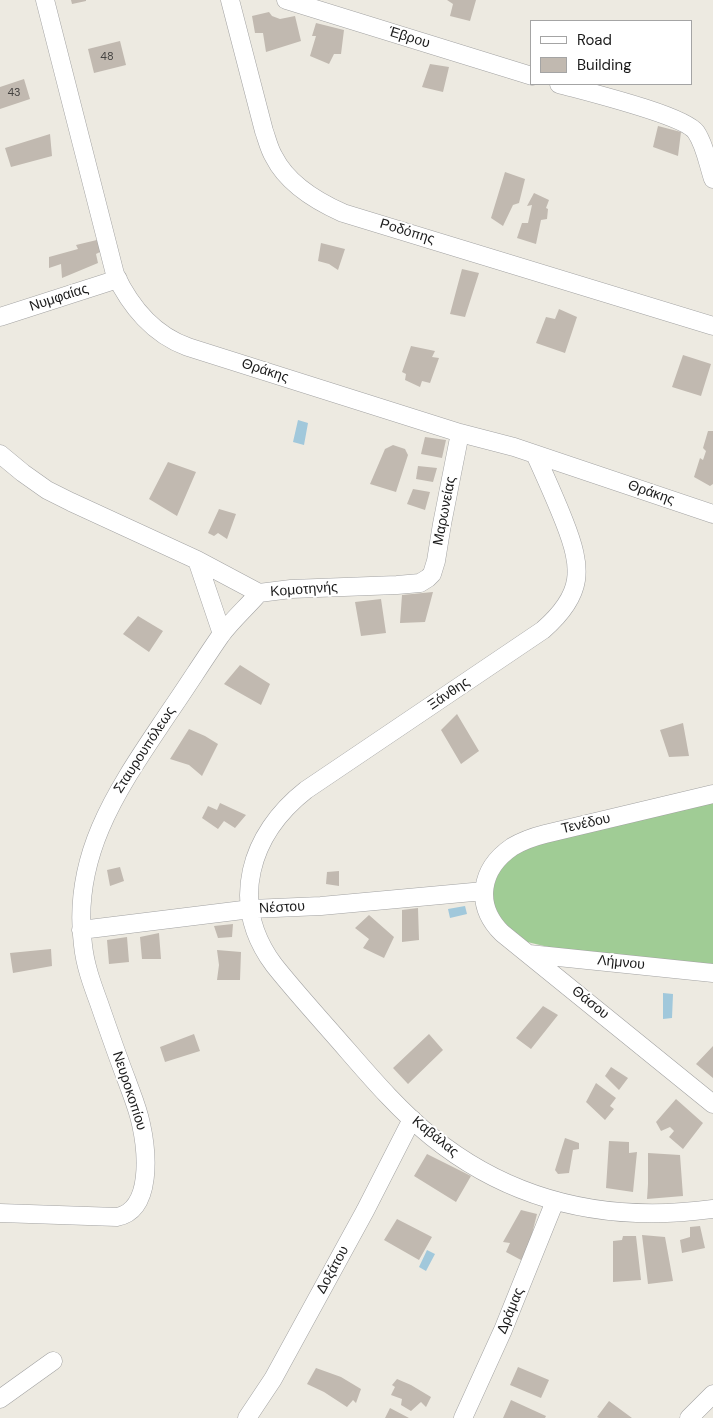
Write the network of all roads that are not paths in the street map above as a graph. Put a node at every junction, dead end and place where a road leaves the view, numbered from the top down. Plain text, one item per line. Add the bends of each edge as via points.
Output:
1 (45, 0) edge
2 (230, 0) edge
3 (286, 0) edge
4 (530, 75) edge
5 (562, 85) edge
6 (713, 179) edge
7 (118, 279) junction
8 (0, 317) edge
9 (713, 326) edge
10 (460, 433) junction
11 (0, 454) edge
12 (535, 454) junction
13 (713, 514) edge
14 (197, 560) junction
15 (420, 583) joint
16 (259, 593) junction
17 (222, 634) junction
18 (713, 794) edge
19 (484, 891) junction
20 (251, 909) junction
21 (81, 930) junction
22 (529, 954) junction
23 (713, 973) edge
24 (713, 1104) edge
25 (412, 1119) junction
26 (555, 1201) junction
27 (713, 1209) edge
28 (0, 1213) edge
29 (53, 1361) dead end
30 (713, 1394) edge
31 (0, 1399) edge
32 (247, 1418) edge
33 (463, 1418) edge
34 (689, 1418) edge

1 - 7 street, Θράκης
2 - 9 street, Ροδόπης via 271,152 286,173 313,196 343,212
3 - 4 street, Έβρου
5 - 6 street via 668,116 688,125 703,146
7 - 8 street, Νυμφαίας
7 - 10 street, Θράκης via 142,316 178,343
10 - 12 street, Θράκης
10 - 15 street, Μαρωνείας via 436,561 432,574
11 - 14 street, Κομοτηνής via 47,490
12 - 13 street, Θράκης
12 - 20 street, Ξάνθης via 576,555 576,580 568,603 553,622 533,638 287,806 266,833 254,861 250,881
14 - 16 street, Κομοτηνής
14 - 17 street
15 - 16 street, Κομοτηνής
16 - 17 street, Σταυρουπόλεως
17 - 21 street, Σταυρουπόλεως via 121,785 104,817 86,870
18 - 19 street, Τενέδου via 526,840 498,859 488,875
19 - 20 street, Νέστου
19 - 22 street, Θάσου via 485,905 492,921
20 - 21 street, Νέστου
20 - 25 street, Καβάλας via 257,935 274,965 372,1079
21 - 28 street, Νευροκοπίου via 88,972 141,1124 146,1163 141,1193 130,1211 117,1217
22 - 23 street, Λήμνου
22 - 24 street, Θάσου
25 - 26 street, Καβάλας via 432,1138 475,1167 520,1190
25 - 32 street, Δοξάτου via 273,1379
26 - 27 street, Καβάλας via 629,1214
26 - 33 street, Δράμας
29 - 31 street
30 - 34 street

